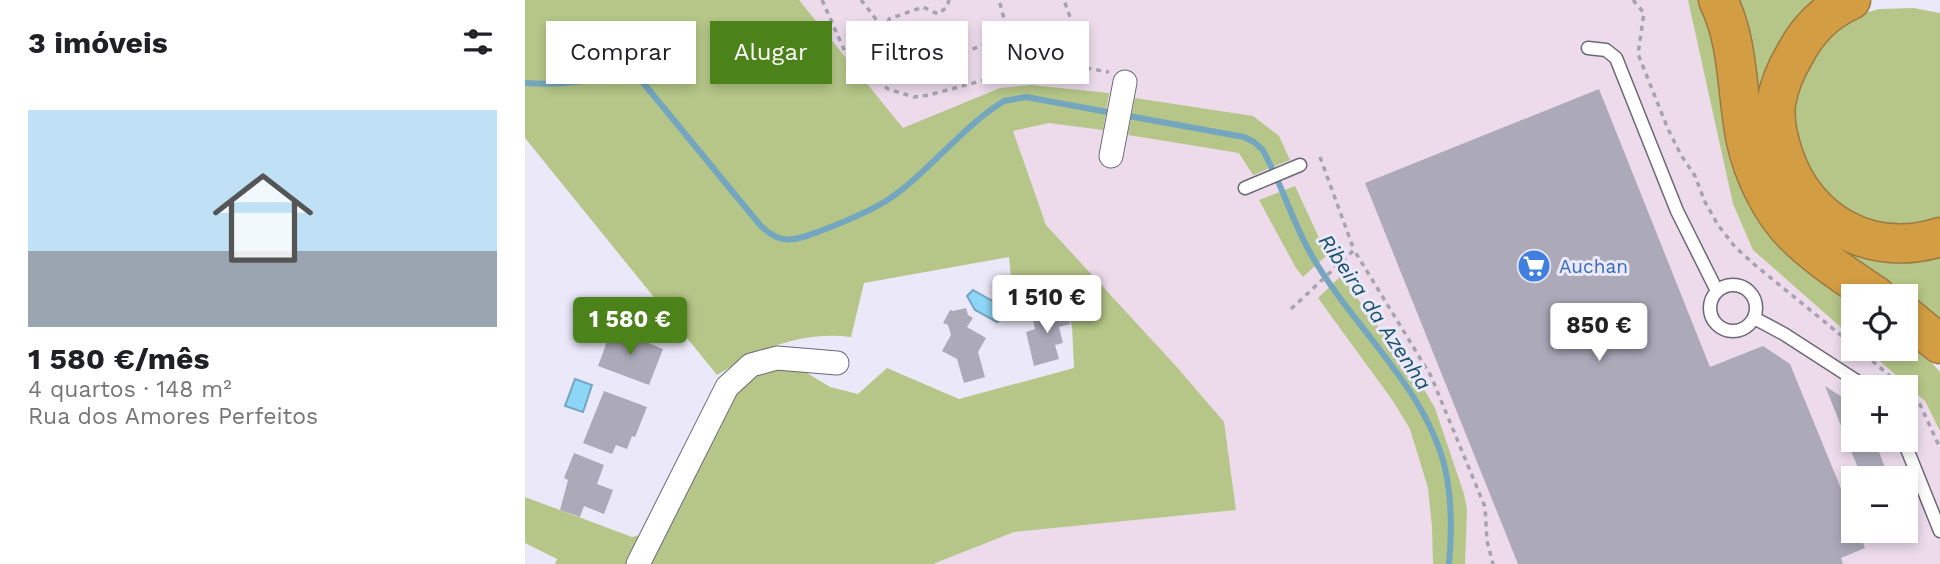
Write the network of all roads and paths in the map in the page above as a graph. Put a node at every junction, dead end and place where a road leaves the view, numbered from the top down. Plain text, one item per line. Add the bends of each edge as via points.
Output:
1 (822, 0) edge
2 (861, 0) edge
3 (922, 0) edge
4 (949, 0) edge
5 (999, 0) edge
6 (1065, 0) edge
7 (1633, 0) edge
8 (1718, 0) edge
9 (1851, 0) edge
10 (923, 7) junction
11 (878, 21) edge
12 (889, 21) edge
13 (1073, 21) edge
14 (1588, 48) dead end
15 (968, 50) edge
16 (1089, 71) edge
17 (1121, 78) joint
18 (982, 81) edge
19 (1113, 149) dead end
20 (1320, 156) dead end
21 (1300, 165) dead end
22 (1245, 188) dead end
23 (1940, 237) edge
24 (1354, 250) junction
25 (1860, 284) edge
26 (1717, 291) junction
27 (1291, 309) dead end
28 (1753, 318) junction
29 (1918, 326) edge
30 (1841, 336) edge
31 (1940, 344) edge
32 (1872, 361) edge
33 (837, 363) dead end
34 (1847, 375) edge
35 (1889, 375) edge
36 (1918, 400) edge
37 (1940, 448) edge
38 (1908, 452) edge
39 (1940, 531) edge
40 (638, 564) edge
41 (1493, 564) edge

1 - 18 path via 846,54 888,89 914,97
2 - 11 path
3 - 10 path
4 - 10 path via 937,14
5 - 15 path via 1006,26
6 - 13 path
7 - 30 path via 1644,13 1638,54 1668,129 1718,225 1755,265
8 - 25 highway via 1735,51 1746,140 1768,197 1793,234
9 - 23 highway via 1816,22 1788,66 1776,105 1785,160 1794,183 1815,210 1843,230 1880,242
10 - 12 path
14 - 26 lane via 1606,50 1616,58 1677,211
16 - 17 path
17 - 19 street
20 - 24 path
21 - 22 lane
24 - 27 path
24 - 41 path via 1431,376 1485,507
26 - 28 lane via 1730,285 1744,287 1754,297
26 - 28 lane via 1710,305 1719,326 1734,331
28 - 34 lane
29 - 31 highway
32 - 35 path
33 - 40 street via 777,358 751,365 727,387
36 - 37 path
38 - 39 lane

